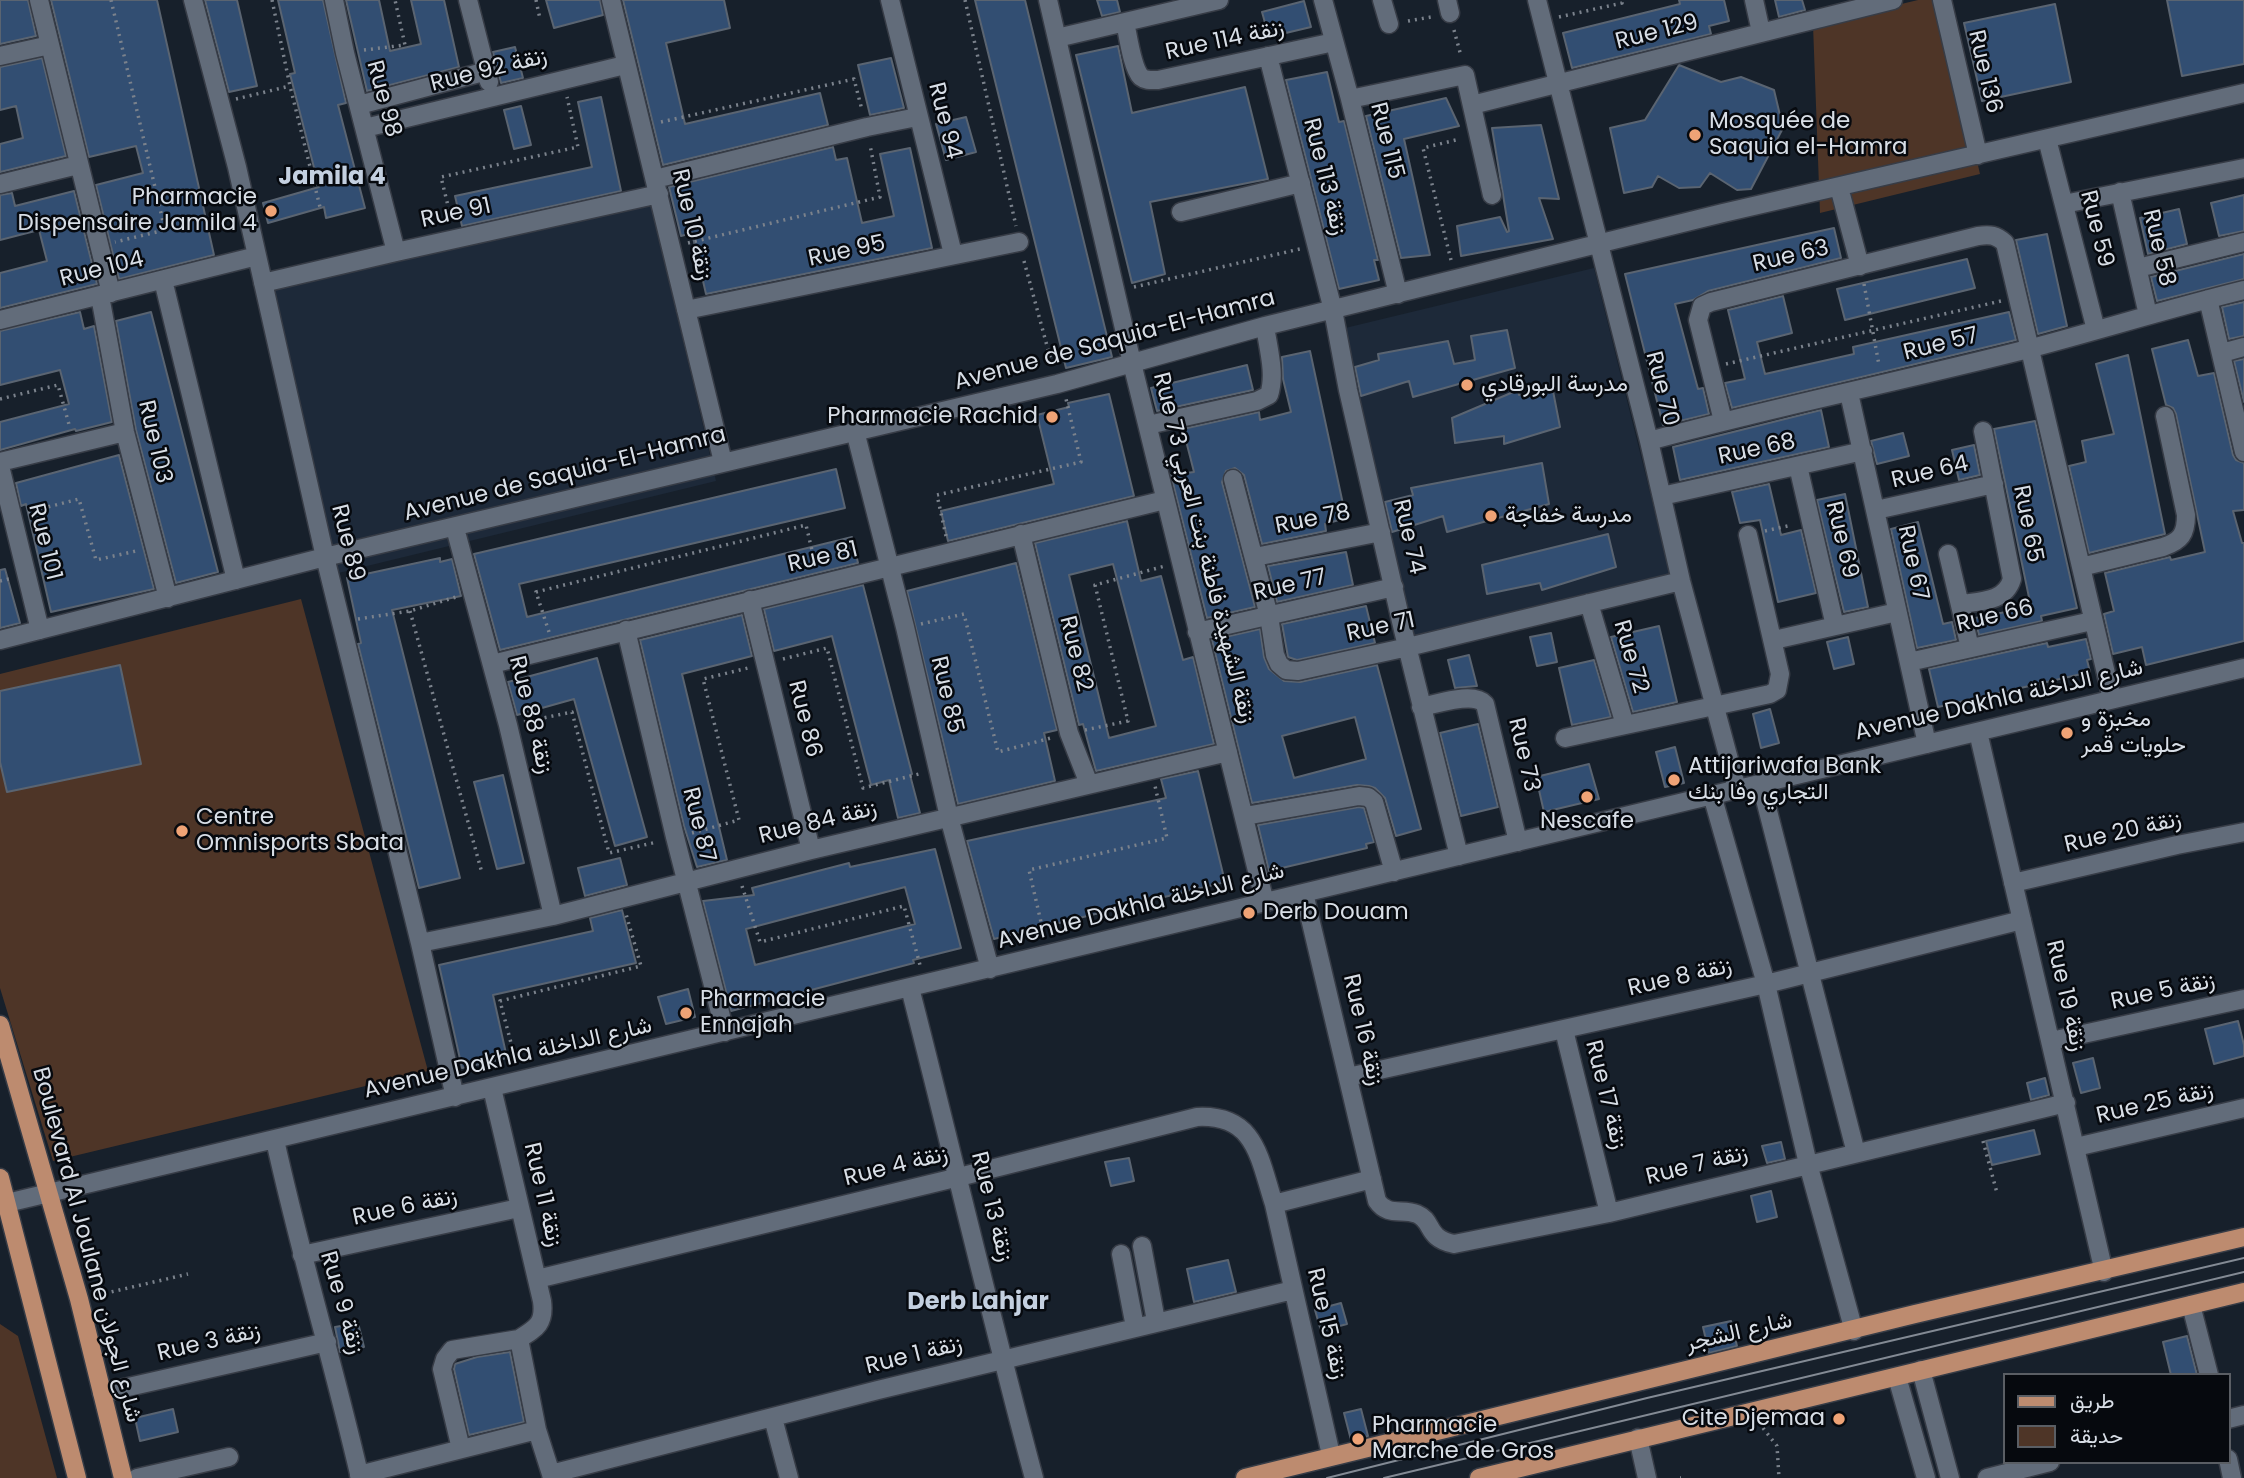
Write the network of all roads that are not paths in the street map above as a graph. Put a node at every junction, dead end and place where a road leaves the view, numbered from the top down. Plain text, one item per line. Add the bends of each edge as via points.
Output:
1 (39, 0) edge
2 (193, 0) edge
3 (334, 0) edge
4 (468, 0) edge
5 (611, 0) edge
6 (890, 0) edge
7 (1048, 0) edge
8 (1219, 0) edge
9 (1323, 0) edge
10 (1382, 0) edge
11 (1537, 0) edge
12 (1754, 0) edge
13 (1893, 0) edge
14 (1942, 0) edge
15 (1189, 4) edge
16 (1125, 22) junction
17 (1389, 24) road end
18 (1761, 32) junction
19 (1057, 38) junction
20 (1334, 42) junction
21 (50, 45) junction
22 (0, 56) edge
23 (1268, 56) junction
24 (625, 65) junction
25 (487, 71) junction
26 (1556, 85) junction
27 (2244, 93) edge
28 (493, 96) junction
29 (1350, 99) junction
30 (359, 105) junction
31 (1472, 105) junction
32 (917, 117) junction
33 (365, 128) junction
34 (2047, 139) junction
35 (1978, 155) junction
36 (78, 165) junction
37 (2244, 168) edge
38 (1301, 183) junction
39 (0, 184) edge
40 (657, 186) junction
41 (1839, 187) junction
42 (2120, 192) junction
43 (1492, 194) dead end
44 (2064, 204) junction
45 (1181, 212) dead end
46 (1019, 242) road end
47 (2244, 242) edge
48 (1599, 244) junction
49 (397, 251) junction
50 (953, 254) junction
51 (257, 256) junction
52 (1860, 266) junction
53 (2138, 268) junction
54 (163, 280) junction
55 (263, 283) junction
56 (2244, 290) edge
57 (1398, 294) junction
58 (105, 295) junction
59 (2208, 299) junction
60 (686, 310) junction
61 (1332, 310) junction
62 (2148, 315) junction
63 (0, 320) edge
64 (1265, 326) junction
65 (2096, 330) junction
66 (2244, 347) edge
67 (2029, 348) junction
68 (2222, 352) junction
69 (1132, 363) junction
70 (1849, 393) junction
71 (2165, 416) dead end
72 (1723, 421) junction
73 (1148, 425) junction
74 (855, 431) junction
75 (1983, 431) dead end
76 (125, 432) junction
77 (1649, 441) junction
78 (1863, 451) junction
79 (2244, 452) edge
80 (723, 462) junction
81 (0, 464) edge
82 (1798, 466) junction
83 (1233, 479) dead end
84 (1994, 484) junction
85 (1662, 496) junction
86 (1165, 500) junction
87 (1876, 510) junction
88 (455, 528) junction
89 (1381, 532) junction
90 (1021, 534) junction
91 (1748, 535) road end
92 (1948, 554) dead end
93 (325, 557) junction
94 (1255, 557) junction
95 (2081, 567) junction
96 (889, 568) junction
97 (236, 580) junction
98 (1681, 581) junction
99 (1394, 587) junction
100 (168, 597) junction
101 (750, 600) junction
102 (1589, 603) junction
103 (1961, 604) junction
104 (1897, 612) junction
105 (1269, 616) junction
106 (2092, 621) junction
107 (1835, 625) junction
108 (40, 630) junction
109 (626, 630) junction
110 (1197, 632) junction
111 (0, 640) edge
112 (1774, 640) junction
113 (1408, 647) junction
114 (1970, 648) junction
115 (1909, 663) junction
116 (492, 664) junction
117 (2244, 668) edge
118 (2112, 699) junction
119 (1713, 705) junction
120 (1421, 707) junction
121 (1625, 725) junction
122 (1978, 732) junction
123 (1565, 738) dead end
124 (1927, 744) junction
125 (1228, 752) junction
126 (1089, 784) junction
127 (1761, 784) junction
128 (1737, 789) junction
129 (1712, 795) junction
130 (1245, 816) junction
131 (949, 817) junction
132 (2244, 832) edge
133 (1518, 842) junction
134 (811, 850) junction
135 (1459, 856) junction
136 (1394, 872) junction
137 (687, 883) junction
138 (2013, 883) junction
139 (1304, 893) junction
140 (1265, 903) junction
141 (553, 916) junction
142 (2022, 920) junction
143 (420, 943) junction
144 (990, 969) junction
145 (1810, 973) junction
146 (1766, 984) junction
147 (918, 986) junction
148 (2244, 999) edge
149 (0, 1025) edge
150 (1564, 1030) junction
151 (725, 1032) junction
152 (2050, 1041) junction
153 (3, 1047) edge
154 (1348, 1077) junction
155 (492, 1088) junction
156 (455, 1097) junction
157 (2066, 1103) junction
158 (2244, 1108) edge
159 (275, 1140) junction
160 (1255, 1146) joint
161 (2076, 1147) junction
162 (1856, 1153) junction
163 (1808, 1164) junction
164 (959, 1177) junction
165 (0, 1178) edge
166 (1372, 1179) junction
167 (50, 1194) junction
168 (8, 1203) junction
169 (1274, 1204) junction
170 (519, 1208) junction
171 (1609, 1213) junction
172 (2244, 1237) edge
173 (1142, 1246) dead end
174 (1121, 1254) dead end
175 (302, 1255) junction
176 (2104, 1272) junction
177 (537, 1279) junction
178 (1293, 1290) junction
179 (2244, 1292) edge
180 (2191, 1305) junction
181 (1156, 1321) junction
182 (1135, 1327) junction
183 (1854, 1331) junction
184 (519, 1339) junction
185 (327, 1342) junction
186 (1002, 1360) junction
187 (1921, 1370) junction
188 (2208, 1373) edge
189 (1897, 1377) junction
190 (102, 1393) junction
191 (773, 1418) junction
192 (537, 1430) junction
193 (1638, 1438) junction
194 (461, 1449) junction
195 (1331, 1455) junction
196 (229, 1457) dead end
197 (2042, 1464) edge
198 (1519, 1473) edge
199 (552, 1476) edge
200 (360, 1477) edge
201 (77, 1478) edge
202 (123, 1478) edge
203 (137, 1478) edge
204 (789, 1478) edge
205 (1034, 1478) edge
206 (1245, 1478) edge
207 (1479, 1478) edge
208 (1647, 1478) edge
209 (1926, 1478) edge
210 (1950, 1478) edge
211 (1987, 1478) edge

1 - 21 street, Rue 103
2 - 51 street, Rue 89
3 - 30 street, Rue 98
4 - 25 street
5 - 24 street, Rue 10 زنقة
6 - 32 street, Rue 94
7 - 19 street, Rue 73 زنقة الشهيدة فاطنة بنت العربي
8 - 15 street
9 - 20 street, Rue 115
10 - 17 street
11 - 26 street, Rue 70
12 - 18 street
13 - 18 street, Rue 129
14 - 35 street, Rue 136
15 - 16 street
16 - 19 street
16 - 23 street, Rue 114 زنقة via 1135,68 1147,80
18 - 26 street, Rue 129
19 - 69 street, Rue 73 زنقة الشهيدة فاطنة بنت العربي
20 - 23 street, Rue 114 زنقة
20 - 29 street, Rue 115
21 - 22 street
21 - 36 street, Rue 103
23 - 38 street, Rue 113 زنقة
24 - 28 street, Rue 92 زنقة
24 - 40 street, Rue 10 زنقة
25 - 28 street
25 - 30 street, Rue 92 زنقة
26 - 31 street, Rue 129
26 - 48 street, Rue 70
27 - 34 street, Avenue de Saquia-El-Hamra
28 - 33 street, Rue 92 زنقة
29 - 31 street via 1465,75
29 - 57 street, Rue 115
30 - 33 street, Rue 98
31 - 43 street
32 - 40 street, Rue 91
32 - 50 street, Rue 94
33 - 49 street, Rue 98
34 - 35 street, Avenue de Saquia-El-Hamra
34 - 44 street, Rue 59
35 - 41 street, Avenue de Saquia-El-Hamra
36 - 39 street
36 - 58 street, Rue 103 via 100,245
37 - 42 street
38 - 45 street
38 - 61 street, Rue 113 زنقة
40 - 49 street, Rue 91
40 - 60 street, Rue 10 زنقة
41 - 48 street, Avenue de Saquia-El-Hamra
41 - 52 street
42 - 44 street
42 - 53 street, Rue 58
44 - 65 street, Rue 59
46 - 50 street, Rue 95
47 - 53 street
48 - 57 street, Avenue de Saquia-El-Hamra
48 - 77 street, Rue 70
49 - 55 street, Rue 91
50 - 60 street, Rue 95
51 - 54 street, Rue 104
51 - 55 street, Rue 89
52 - 67 street, Rue 63 via 1978,236 1999,237 2005,243
52 - 72 street, Rue 63 via 1702,306 1698,320
53 - 62 street, Rue 58
54 - 58 street, Rue 104
54 - 97 street
55 - 93 street, Rue 89
56 - 59 street, Rue 57
57 - 61 street, Avenue de Saquia-El-Hamra
58 - 63 street, Rue 104
58 - 76 street, Rue 103
59 - 62 street, Rue 57
59 - 68 street
60 - 80 street, Rue 10 زنقة
61 - 64 street, Avenue de Saquia-El-Hamra
61 - 89 street, Rue 74
62 - 65 street, Rue 57
64 - 69 street, Avenue de Saquia-El-Hamra
64 - 73 street via 1273,385 1269,395
65 - 67 street, Rue 57
66 - 68 street
67 - 70 street, Rue 57
67 - 95 street
68 - 79 street
69 - 73 street, Rue 73 زنقة الشهيدة فاطنة بنت العربي
69 - 74 street, Avenue de Saquia-El-Hamra
70 - 72 street, Rue 57
70 - 78 street, Rue 67
71 - 95 street via 2186,515 2183,536 2163,547
72 - 77 street, Rue 57
73 - 86 street, Rue 73 زنقة الشهيدة فاطنة بنت العربي
74 - 80 street, Avenue de Saquia-El-Hamra
74 - 96 street, Rue 85
75 - 84 street, Rue 65
76 - 81 street
76 - 100 street, Rue 103
77 - 85 street, Rue 70
78 - 82 street, Rue 68
78 - 87 street, Rue 67
80 - 88 street, Avenue de Saquia-El-Hamra
81 - 108 street, Rue 101
82 - 85 street, Rue 68
82 - 107 street, Rue 69
83 - 94 street, Rue 71
84 - 87 street, Rue 64
84 - 103 street, Rue 65 via 2012,579 2002,596
85 - 98 street, Rue 70
86 - 90 street, Rue 81
86 - 110 street, Rue 73 زنقة الشهيدة فاطنة بنت العربي
87 - 104 street, Rue 67
88 - 93 street, Avenue de Saquia-El-Hamra
88 - 116 street, Rue 88 زنقة
89 - 94 street, Rue 78
89 - 99 street, Rue 74
90 - 96 street, Rue 81
90 - 126 street, Rue 82 via 1069,733
91 - 112 street
92 - 103 street
93 - 97 street, Avenue de Saquia-El-Hamra
93 - 143 street, Rue 89
94 - 105 street, Rue 71
95 - 106 street
96 - 101 street, Rue 81
96 - 131 street, Rue 85
97 - 100 street, Avenue de Saquia-El-Hamra
98 - 102 street, Rue 71
98 - 119 street, Rue 70
99 - 105 street, Rue 77
99 - 113 street, Rue 74
100 - 108 street, Avenue de Saquia-El-Hamra
101 - 109 street, Rue 81
101 - 134 street, Rue 86
102 - 113 street, Rue 71
102 - 121 street, Rue 72
103 - 114 street
104 - 107 street
104 - 115 street, Rue 67
105 - 110 street, Rue 77
105 - 113 street, Rue 71 via 1275,655 1286,670
106 - 114 street, Rue 66
106 - 118 street
107 - 112 street
108 - 111 street, Avenue de Saquia-El-Hamra
109 - 116 street, Rue 81
109 - 137 street, Rue 87
110 - 125 street, Rue 73 زنقة الشهيدة فاطنة بنت العربي
112 - 119 street, Rue 72 via 1780,674 1777,690
113 - 120 street, Rue 74
114 - 115 street, Rue 66
115 - 124 street, Rue 67
116 - 141 street, Rue 88 زنقة
117 - 118 street, Avenue Dakhla شارع الداخلة
118 - 122 street, Avenue Dakhla شارع الداخلة
119 - 121 street, Rue 72
119 - 128 street, Rue 70
120 - 133 street, Rue 73 via 1471,697 1485,704
120 - 135 street, Rue 74
121 - 123 street, Rue 72
122 - 124 street, Avenue Dakhla شارع الداخلة
122 - 138 street, Rue 19 زنقة
124 - 127 street, Avenue Dakhla شارع الداخلة
125 - 126 street, Rue 84 زنقة
125 - 130 street, Rue 73 زنقة الشهيدة فاطنة بنت العربي
126 - 131 street, Rue 84 زنقة
127 - 128 street, Avenue Dakhla شارع الداخلة
127 - 145 street
128 - 129 street, Avenue Dakhla شارع الداخلة
129 - 133 street, Avenue Dakhla شارع الداخلة
129 - 146 street
130 - 136 street via 1368,797 1374,802
130 - 140 street, Rue 73 زنقة الشهيدة فاطنة بنت العربي
131 - 134 street, Rue 84 زنقة
131 - 144 street, Rue 85
132 - 138 street, Rue 20 زنقة
133 - 135 street, Avenue Dakhla شارع الداخلة
134 - 137 street, Rue 84 زنقة
135 - 136 street, Avenue Dakhla شارع الداخلة
136 - 139 street, Avenue Dakhla شارع الداخلة
137 - 141 street, Rue 84 زنقة
137 - 151 street, Rue 87
138 - 142 street, Rue 19 زنقة
139 - 140 street, Avenue Dakhla شارع الداخلة
139 - 154 street, Rue 16 زنقة
140 - 144 street, Avenue Dakhla شارع الداخلة
141 - 143 street, Rue 84 زنقة
142 - 145 street, Rue 8 زنقة
142 - 152 street, Rue 19 زنقة
143 - 156 street, Rue 89
144 - 147 street, Avenue Dakhla شارع الداخلة
145 - 146 street, Rue 8 زنقة
145 - 162 street
146 - 150 street, Rue 8 زنقة
146 - 163 street
147 - 151 street, Avenue Dakhla شارع الداخلة
147 - 164 street, Rue 13 زنقة
148 - 152 street, Rue 5 زنقة
149 - 153 main road, Boulevard Al Joulane شارع الجولان
150 - 154 street, Rue 8 زنقة
150 - 171 street, Rue 17 زنقة
151 - 155 street, Avenue Dakhla شارع الداخلة
152 - 157 street, Rue 19 زنقة
153 - 167 main road, Boulevard Al Joulane شارع الجولان
154 - 166 street, Rue 16 زنقة
155 - 156 street, Avenue Dakhla شارع الداخلة
155 - 170 street, Rue 11 زنقة
156 - 159 street, Avenue Dakhla شارع الداخلة
157 - 161 street, Rue 19 زنقة
157 - 162 street, Rue 7 زنقة
158 - 161 street, Rue 25 زنقة
159 - 167 street, Avenue Dakhla شارع الداخلة
159 - 175 street, Rue 9 زنقة
160 - 164 street, Rue 4 زنقة via 1230,1120 1197,1117
160 - 169 street, Rue 15 زنقة
161 - 176 street, Rue 19 زنقة
162 - 163 street, Rue 7 زنقة
163 - 171 street, Rue 7 زنقة
163 - 183 street
164 - 177 street, Rue 4 زنقة
164 - 186 street, Rue 13 زنقة
165 - 168 main road
166 - 169 street
166 - 171 street, Rue 7 زنقة via 1382,1208 1416,1213 1433,1235 1454,1244
167 - 168 street, Avenue Dakhla شارع الداخلة
167 - 190 main road, Boulevard Al Joulane شارع الجولان
168 - 201 main road
169 - 178 street, Rue 15 زنقة
170 - 175 street, Rue 6 زنقة
170 - 177 street, Rue 11 زنقة
172 - 176 main road, شارع الشجر
173 - 181 street
174 - 182 street
175 - 185 street, Rue 9 زنقة
176 - 183 main road, شارع الشجر
177 - 184 street, Rue 11 زنقة via 544,1313 538,1327
178 - 181 street, Rue 1 زنقة
178 - 195 street, Rue 15 زنقة
179 - 180 main road
180 - 187 main road
180 - 188 street
181 - 182 street, Rue 1 زنقة
182 - 186 street, Rue 1 زنقة
183 - 195 main road, شارع الشجر
184 - 192 street
184 - 194 street via 452,1350 445,1359 442,1369
185 - 190 street, Rue 3 زنقة
185 - 200 street, Rue 9 زنقة
186 - 191 street, Rue 1 زنقة
186 - 205 street, Rue 13 زنقة
187 - 189 main road
187 - 210 street
189 - 193 main road
189 - 209 street
190 - 202 main road, Boulevard Al Joulane شارع الجولان
191 - 199 street, Rue 1 زنقة
191 - 204 street
192 - 194 street
192 - 199 street
193 - 198 main road
193 - 208 street
194 - 200 street
195 - 206 main road, شارع الشجر
196 - 203 street
197 - 211 street
198 - 207 main road

